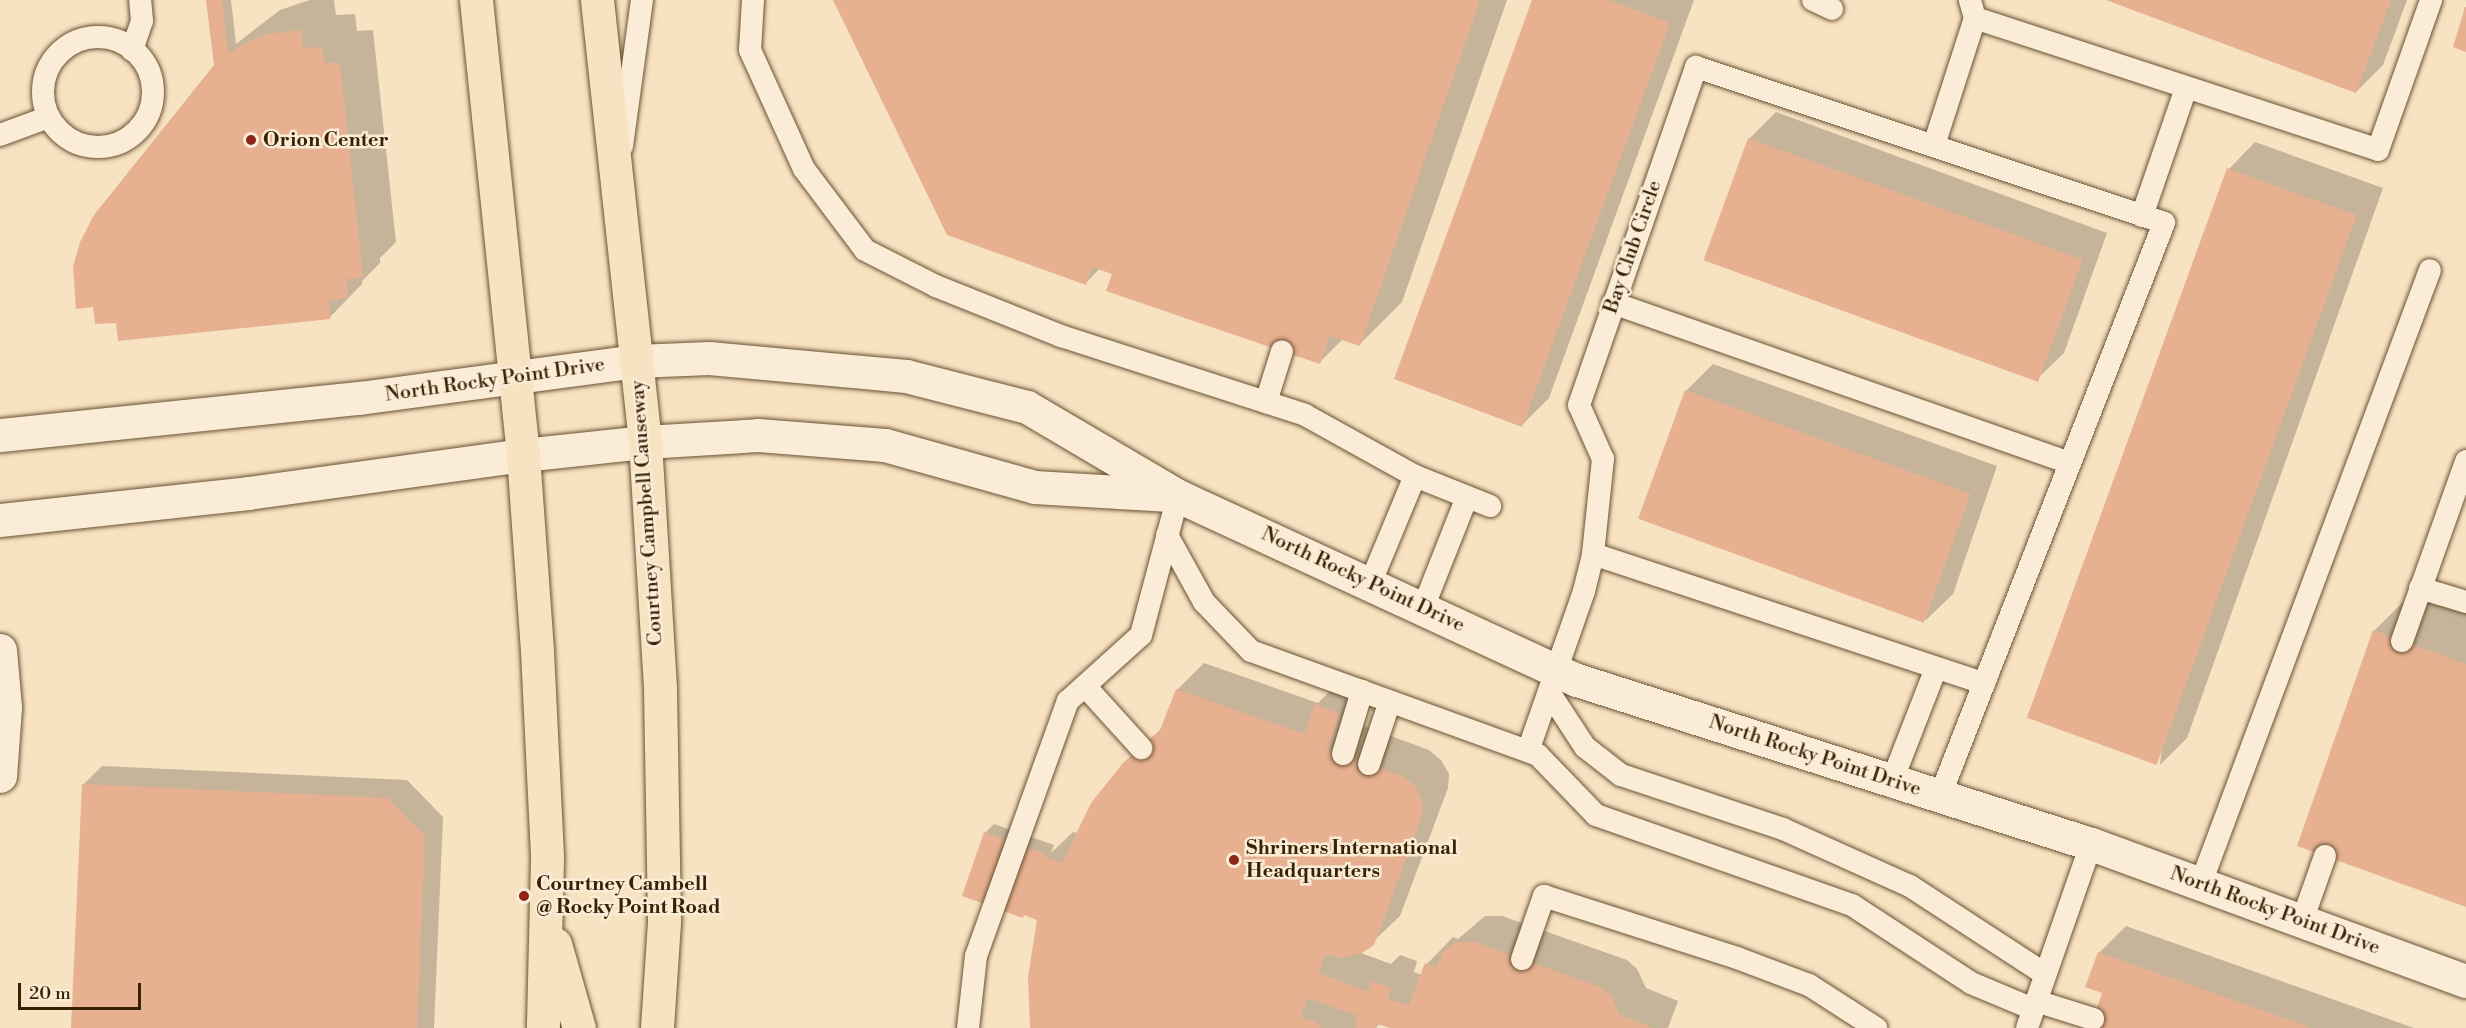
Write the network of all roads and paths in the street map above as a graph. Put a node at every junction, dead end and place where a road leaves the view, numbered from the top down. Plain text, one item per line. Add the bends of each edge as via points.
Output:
1 (140, 0) edge
2 (476, 0) edge
3 (597, 0) edge
4 (642, 0) edge
5 (753, 0) edge
6 (2431, 0) edge
7 (1973, 9) edge
8 (132, 50) junction
9 (2186, 88) junction
10 (49, 117) junction
11 (0, 135) edge
12 (1934, 145) junction
13 (616, 186) junction
14 (2142, 216) junction
15 (2430, 270) dead end
16 (1613, 303) junction
17 (1282, 351) dead end
18 (636, 361) junction
19 (515, 377) junction
20 (1266, 402) junction
21 (0, 435) edge
22 (645, 442) junction
23 (523, 455) junction
24 (2466, 461) edge
25 (2070, 463) junction
26 (1415, 476) junction
27 (1178, 496) junction
28 (1467, 497) junction
29 (1490, 506) dead end
30 (0, 520) edge
31 (1167, 535) junction
32 (1593, 554) junction
33 (1371, 584) junction
34 (2421, 588) junction
35 (2466, 602) edge
36 (1423, 608) junction
37 (2402, 641) dead end
38 (0, 650) edge
39 (1936, 668) junction
40 (1552, 681) junction
41 (1984, 683) junction
42 (1085, 686) junction
43 (1362, 691) junction
44 (1390, 701) junction
45 (1141, 748) dead end
46 (1528, 751) junction
47 (1343, 754) dead end
48 (1369, 764) dead end
49 (0, 776) edge
50 (1892, 781) junction
51 (1940, 796) junction
52 (2091, 844) junction
53 (2325, 856) dead end
54 (2201, 883) junction
55 (546, 914) junction
56 (2302, 921) junction
57 (1522, 959) dead end
58 (2045, 974) junction
59 (2466, 981) edge
60 (2032, 1012) edge
61 (2093, 1018) dead end
62 (543, 1028) edge
63 (579, 1028) edge
64 (657, 1028) edge
65 (968, 1028) edge
66 (1876, 1028) edge

1 - 8 lane via 142,21
2 - 19 highway
3 - 13 highway, Courtney Campbell Causeway
4 - 13 lane
5 - 20 lane via 750,50 804,169 865,250 936,286 1061,336
6 - 9 lane via 2378,150
7 - 9 lane
7 - 12 lane
8 - 10 lane via 108,37 89,37 59,53 48,67 43,83 43,101
8 - 10 lane via 141,56 153,92 149,111 125,140 107,146 73,141
9 - 14 lane
10 - 11 lane
12 - 14 lane, Bay Club Circle
12 - 16 lane, Bay Club Circle via 1696,67
13 - 18 highway, Courtney Campbell Causeway
14 - 25 lane, Bay Club Circle via 2164,223
15 - 54 lane
16 - 25 lane
16 - 32 lane, Bay Club Circle via 1579,405 1603,459
17 - 20 lane
18 - 19 street, North Rocky Point Drive
18 - 22 highway, Courtney Campbell Causeway
18 - 27 street, North Rocky Point Drive via 709,358 917,379 1027,407
19 - 21 street, North Rocky Point Drive via 347,399
19 - 23 highway
20 - 26 lane via 1305,415
22 - 23 street, North Rocky Point Drive
22 - 27 street, North Rocky Point Drive via 758,435 885,445 1034,487
22 - 64 highway, Courtney Campbell Causeway via 660,689 664,922
23 - 30 street, North Rocky Point Drive via 248,493
23 - 55 highway via 538,674
24 - 34 lane
25 - 41 lane
26 - 28 lane
26 - 33 lane
27 - 31 lane
27 - 33 street, North Rocky Point Drive
28 - 29 lane
28 - 36 lane
31 - 42 lane via 1141,635
31 - 43 lane via 1204,602 1251,651
32 - 39 lane
32 - 40 lane, Bay Club Circle
33 - 36 street, North Rocky Point Drive
34 - 35 lane
34 - 37 lane
36 - 40 street, North Rocky Point Drive
38 - 49 street via 5,707
39 - 41 lane
39 - 50 lane
40 - 46 lane, Bay Club Circle
40 - 50 street, North Rocky Point Drive via 1577,680
40 - 58 lane via 1585,747 1621,775 1783,829 1910,886
41 - 51 lane
42 - 45 lane
42 - 65 lane via 1068,701 976,956
43 - 44 lane
43 - 47 lane
44 - 46 lane
44 - 48 lane
46 - 60 lane via 1538,755 1596,815 1852,905 1971,983
50 - 51 street, North Rocky Point Drive
51 - 52 street, North Rocky Point Drive
52 - 54 street, North Rocky Point Drive
52 - 58 lane
53 - 56 lane
54 - 56 street, North Rocky Point Drive
55 - 62 highway
55 - 63 highway
56 - 59 street, North Rocky Point Drive
57 - 66 lane via 1544,896 1809,985
58 - 60 lane
60 - 61 lane

